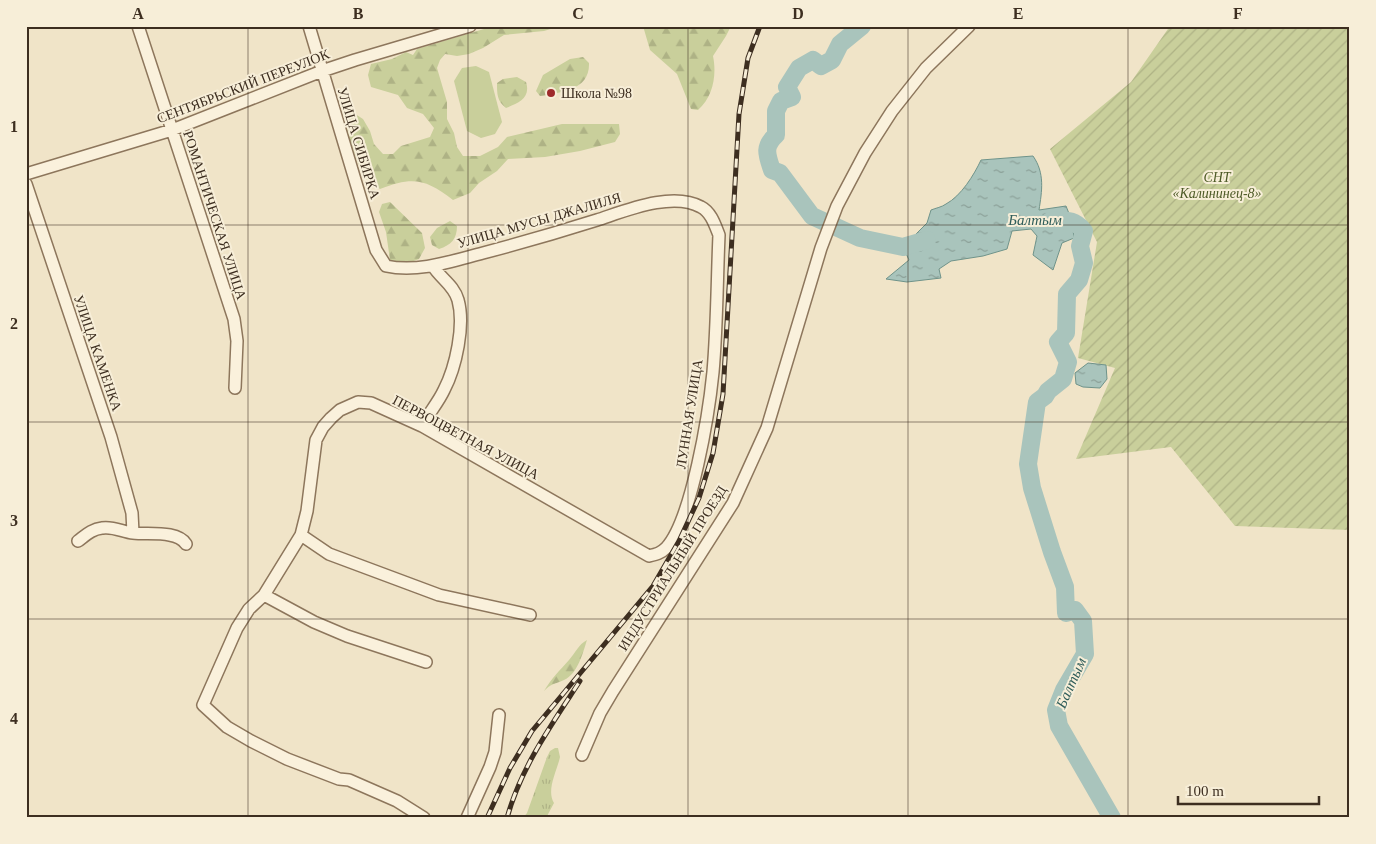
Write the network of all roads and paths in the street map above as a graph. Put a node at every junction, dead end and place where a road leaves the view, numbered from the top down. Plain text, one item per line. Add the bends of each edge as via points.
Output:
1 (138, 26) edge
2 (309, 26) edge
3 (470, 26) edge
4 (969, 26) edge
5 (322, 71) junction
6 (172, 130) junction
7 (26, 174) edge
8 (26, 184) edge
9 (701, 207) joint
10 (386, 266) joint
11 (433, 266) junction
12 (235, 388) dead end
13 (422, 426) junction
14 (133, 534) junction
15 (301, 535) junction
16 (78, 541) dead end
17 (186, 544) dead end
18 (650, 556) joint
19 (264, 595) junction
20 (530, 615) dead end
21 (426, 662) dead end
22 (499, 715) dead end
23 (582, 755) dead end
24 (424, 818) edge
25 (467, 818) edge

1 - 6 street, РОМАНТИЧЕСКАЯ УЛИЦА
2 - 5 street, УЛИЦА СИБИРКА
3 - 5 street, СЕНТЯБРЬСКИЙ ПЕРЕУЛОК
4 - 23 street, ИНДУСТРИАЛЬНЫЙ ПРОЕЗД via 926,68 892,110 865,153 837,206 821,248 767,428 732,503 613,691
5 - 6 street, СЕНТЯБРЬСКИЙ ПЕРЕУЛОК
5 - 10 street, УЛИЦА СИБИРКА via 376,250
6 - 7 street, СЕНТЯБРЬСКИЙ ПЕРЕУЛОК
6 - 12 street, РОМАНТИЧЕСКАЯ УЛИЦА via 234,319 237,341
8 - 14 street, УЛИЦА КАМЕНКА via 111,437 132,513
9 - 11 street, УЛИЦА МУСЫ ДЖАЛИЛЯ via 683,202 645,204 560,232
9 - 18 street, ЛУННАЯ УЛИЦА via 708,213 719,235 713,373 705,426 686,508 677,532 659,554
10 - 11 street, УЛИЦА МУСЫ ДЖАЛИЛЯ via 399,269
11 - 13 street via 458,299 459,334 452,373
13 - 15 street, ПЕРВОЦВЕТНАЯ УЛИЦА via 371,403 358,402 330,418 316,440
13 - 18 street, ПЕРВОЦВЕТНАЯ УЛИЦА
14 - 16 street via 104,527 89,532
14 - 17 street via 161,534
15 - 19 street, ПЕРВОЦВЕТНАЯ УЛИЦА
15 - 20 street via 329,554 439,595
19 - 21 street via 314,622
19 - 24 street, ПЕРВОЦВЕТНАЯ УЛИЦА via 249,609 237,628 203,705 227,727 251,741 287,759 397,801
22 - 25 street via 495,752

